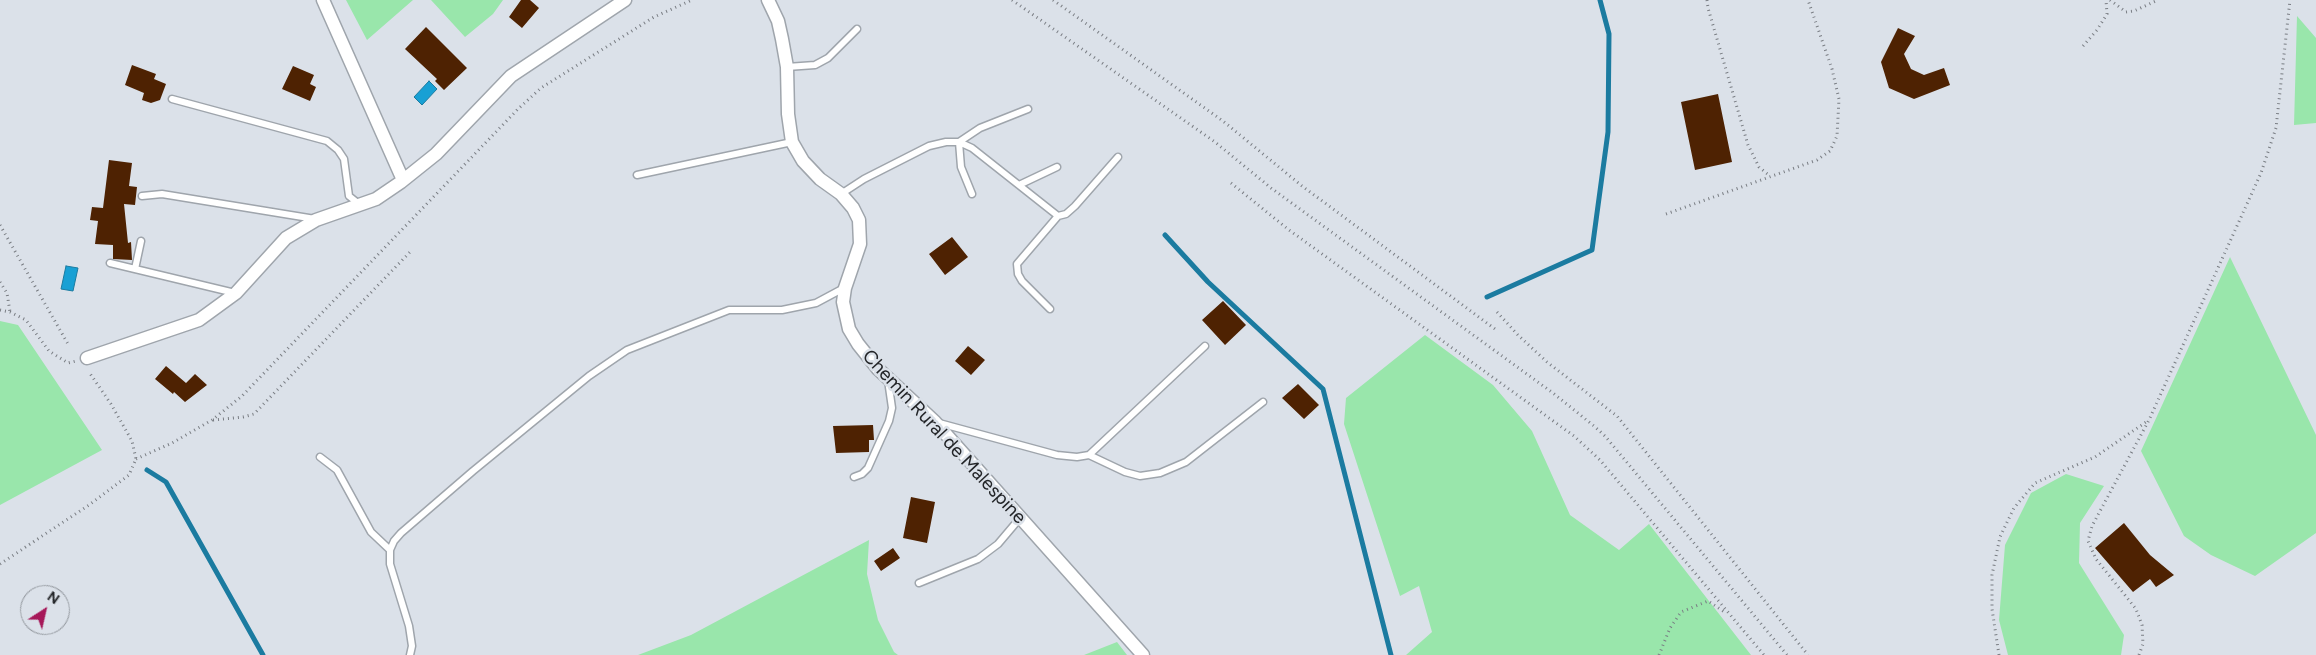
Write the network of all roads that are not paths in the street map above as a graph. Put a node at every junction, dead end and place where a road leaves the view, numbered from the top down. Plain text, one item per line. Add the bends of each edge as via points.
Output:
1 (323, 0) edge
2 (625, 0) edge
3 (768, 0) edge
4 (858, 29) dead end
5 (787, 67) junction
6 (172, 99) dead end
7 (1028, 109) dead end
8 (792, 142) junction
9 (959, 142) junction
10 (1118, 157) dead end
11 (1057, 167) dead end
12 (637, 175) dead end
13 (403, 180) junction
14 (1019, 185) junction
15 (841, 194) junction
16 (972, 194) dead end
17 (142, 196) dead end
18 (360, 205) junction
19 (1058, 216) junction
20 (316, 220) junction
21 (141, 241) dead end
22 (110, 263) dead end
23 (135, 269) junction
24 (845, 288) junction
25 (236, 293) junction
26 (1050, 309) dead end
27 (1205, 346) dead end
28 (84, 359) road end
29 (888, 376) junction
30 (1264, 402) dead end
31 (935, 422) junction
32 (1088, 455) junction
33 (320, 457) dead end
34 (854, 477) dead end
35 (1020, 518) junction
36 (390, 550) junction
37 (919, 582) dead end
38 (410, 655) edge
39 (1143, 655) edge

1 - 13 street
2 - 13 street via 511,76 436,154
3 - 5 street, Chemin Rural de Malespine via 778,20
4 - 5 lane via 828,58 815,65
5 - 8 street, Chemin Rural de Malespine
6 - 18 lane via 327,141 344,159 349,196
7 - 9 lane via 980,128
8 - 12 lane
8 - 15 street, Chemin Rural de Malespine via 803,161
9 - 14 lane via 972,148
9 - 15 lane via 930,146
9 - 16 lane via 961,167
10 - 19 lane via 1075,206
11 - 14 lane
13 - 18 street via 376,199
14 - 19 lane
15 - 24 street, Chemin Rural de Malespine via 859,220 860,236
17 - 20 lane via 162,194
18 - 20 street
19 - 26 lane via 1017,264 1022,281
20 - 25 street via 286,238
21 - 23 lane
22 - 23 lane
23 - 25 lane
24 - 29 street, Chemin Rural de Malespine via 843,302 849,329 878,369
24 - 36 lane via 816,302 782,310 729,310 627,350 589,376 473,471 401,533
25 - 28 street via 199,320
27 - 32 lane
29 - 31 street, Chemin Rural de Malespine
29 - 34 lane via 892,408 889,421 868,468
30 - 32 lane via 1186,462 1160,473 1140,476
31 - 32 lane via 1057,454
31 - 35 street, Chemin Rural de Malespine
33 - 36 lane via 337,470 371,532
35 - 37 lane via 998,544 978,559
35 - 39 street, Chemin Rural de Malespine
36 - 38 lane via 390,564 409,626

